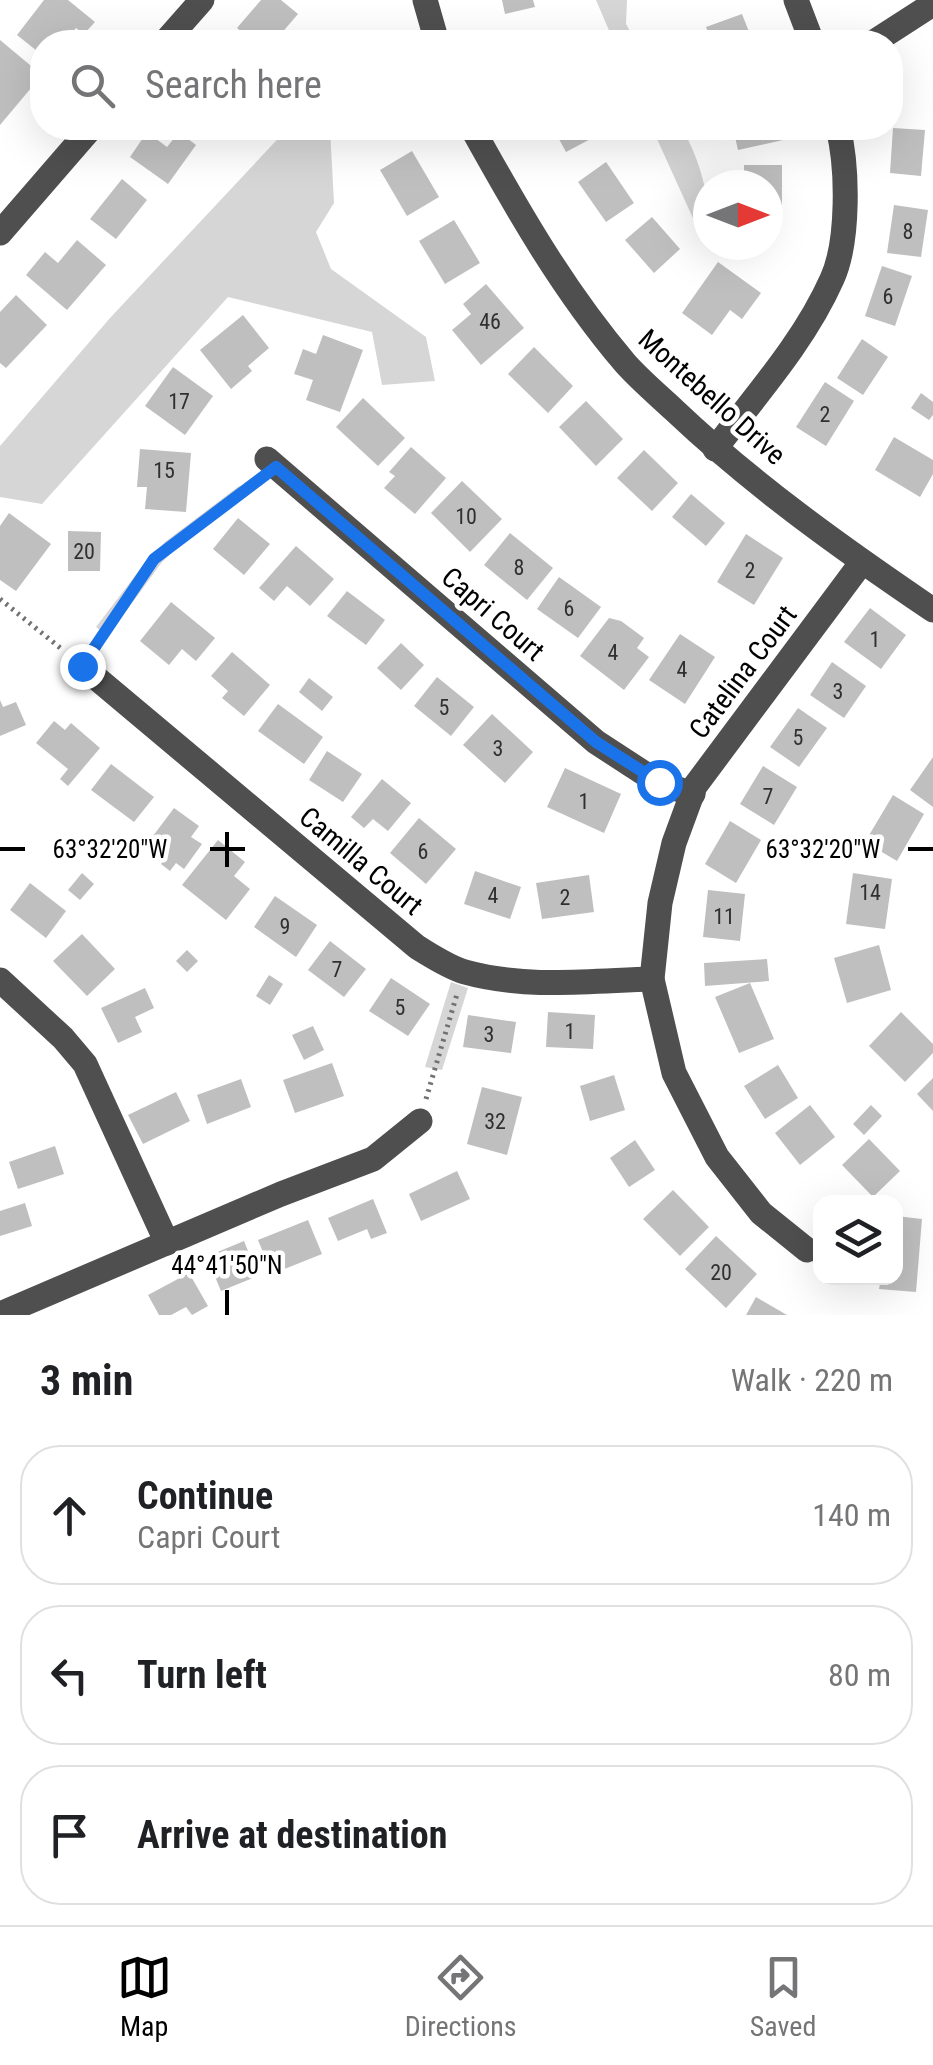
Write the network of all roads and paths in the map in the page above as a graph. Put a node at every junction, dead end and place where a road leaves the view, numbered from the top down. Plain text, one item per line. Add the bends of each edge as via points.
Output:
1 (202, 0) edge
2 (425, 0) edge
3 (796, 0) edge
4 (933, 4) edge
5 (176, 30) edge
6 (433, 30) edge
7 (807, 30) edge
8 (893, 30) edge
9 (81, 140) edge
10 (479, 140) edge
11 (839, 140) edge
12 (0, 233) edge
13 (715, 449) junction
14 (272, 463) joint
15 (862, 562) junction
16 (0, 599) edge
17 (933, 610) edge
18 (82, 666) junction
19 (692, 794) junction
20 (463, 972) junction
21 (0, 980) edge
22 (652, 980) junction
23 (420, 1121) joint
24 (166, 1242) junction
25 (807, 1250) dead end
26 (0, 1314) edge

1 - 5 street
2 - 6 street
3 - 7 street
4 - 8 street
9 - 12 street
10 - 13 street, Montebello Drive via 570,294 628,366
11 - 13 street via 845,191 834,275 802,335
13 - 15 street, Montebello Drive
14 - 18 path via 154,559
14 - 19 street, Capri Court via 596,742 659,782
15 - 17 street, Montebello Drive
15 - 19 street, Catelina Court
16 - 18 path
18 - 20 street, Camilla Court via 417,947
19 - 22 street, Catelina Court via 660,903
20 - 22 street, Camilla Court via 522,982
20 - 23 path
21 - 24 street via 80,1056
22 - 25 street, Catelina Court via 674,1073 718,1157 760,1213
23 - 24 street via 374,1159
24 - 26 street

